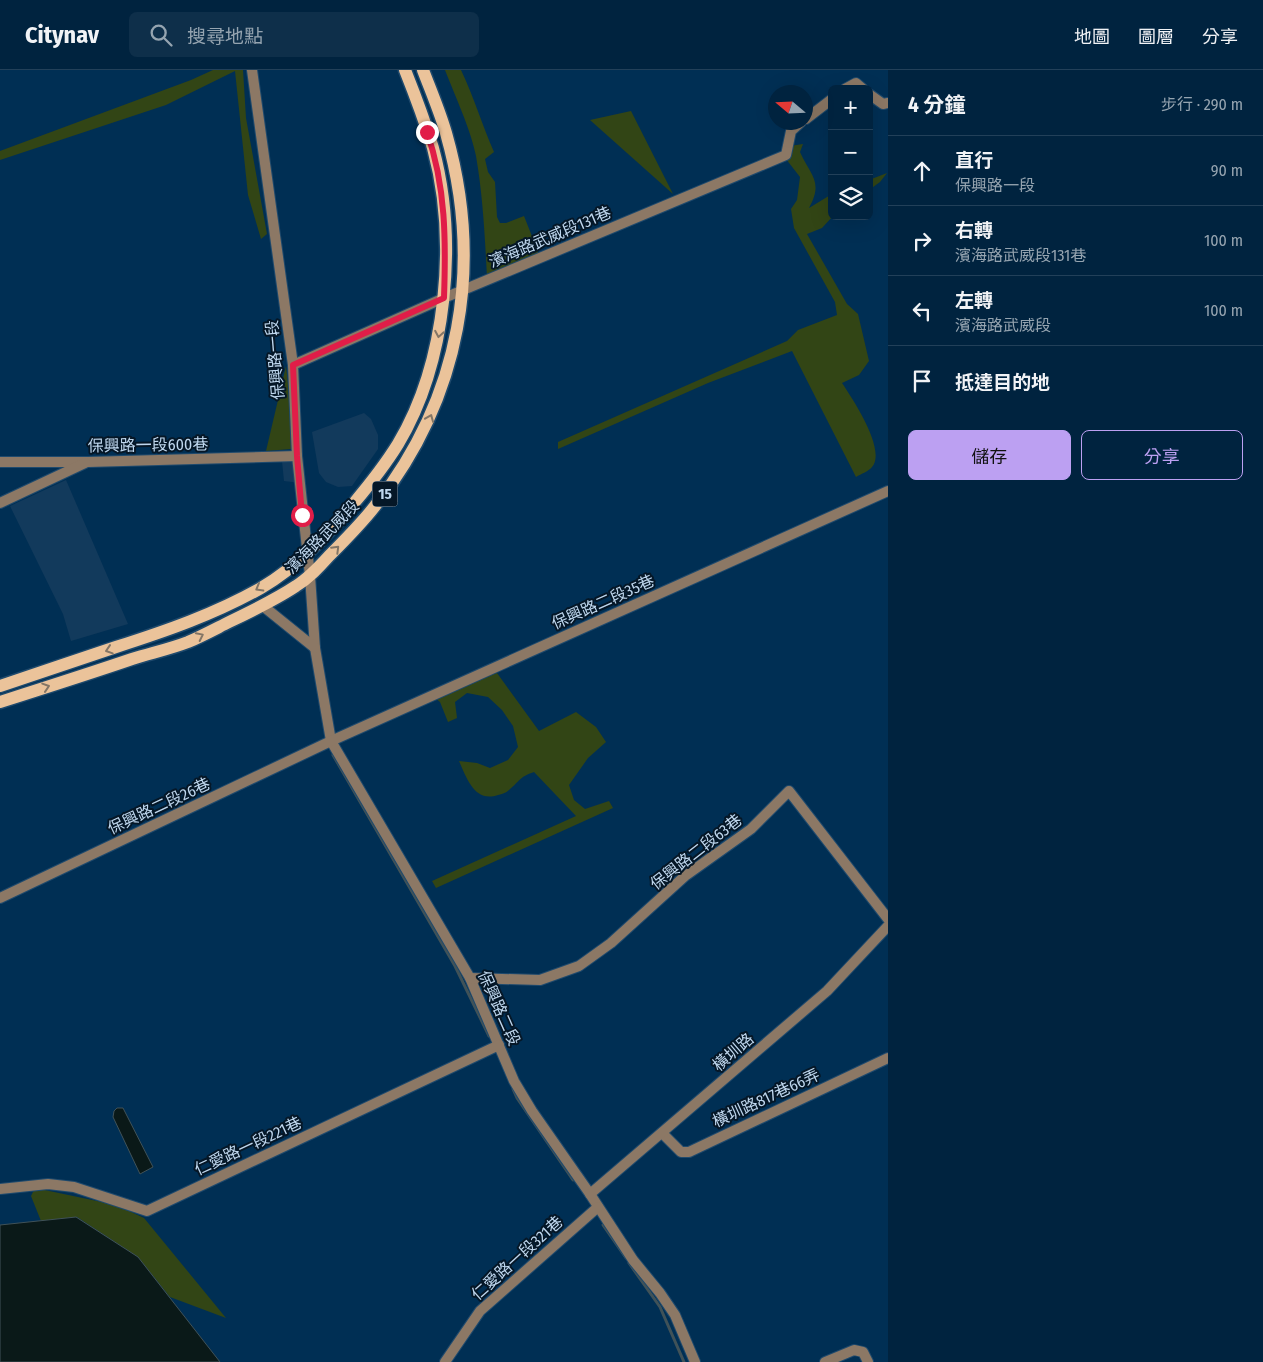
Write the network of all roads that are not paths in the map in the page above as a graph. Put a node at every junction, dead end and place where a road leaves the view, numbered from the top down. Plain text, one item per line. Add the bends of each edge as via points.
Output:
1 (252, 70) edge
2 (422, 70) edge
3 (407, 75) edge
4 (873, 97) edge
5 (828, 102) edge
6 (888, 103) edge
7 (813, 114) edge
8 (792, 130) edge
9 (463, 290) junction
10 (444, 298) junction
11 (293, 365) junction
12 (297, 456) junction
13 (0, 462) edge
14 (88, 462) junction
15 (888, 491) edge
16 (0, 503) edge
17 (306, 555) junction
18 (310, 576) junction
19 (263, 606) junction
20 (315, 648) junction
21 (0, 686) edge
22 (0, 702) edge
23 (331, 741) junction
24 (0, 898) edge
25 (888, 919) edge
26 (888, 926) edge
27 (470, 978) junction
28 (499, 1045) junction
29 (888, 1058) edge
30 (662, 1133) junction
31 (0, 1189) edge
32 (590, 1194) junction
33 (598, 1207) junction
34 (445, 1362) edge
35 (695, 1362) edge
36 (825, 1362) edge
37 (868, 1362) edge

1 - 11 street, 保興路一段
2 - 9 main road, 濱海路武威段 / 15 via 446,132 455,169 460,196
3 - 10 main road, 濱海路武威段 / 15 via 433,149 442,197 446,245
4 - 6 street via 883,104
5 - 7 street
8 - 9 street, 濱海路武威段131巷 via 786,155
9 - 10 street, 濱海路武威段131巷
18 -> 9 main road, 濱海路武威段 / 15 via 360,526 415,449 428,424 447,370
10 - 11 street, 濱海路武威段131巷
10 -> 17 main road, 濱海路武威段 / 15 via 438,338 427,377 399,443 377,476
11 - 12 street, 保興路一段
12 - 14 street, 保興路一段600巷
12 - 17 street, 保興路一段
13 - 14 street, 保興路一段600巷
14 - 16 street
15 - 23 street, 保興路二段35巷
17 - 18 street, 保興路一段
17 -> 21 main road, 濱海路武威段 / 15 via 262,587 218,610 178,627
18 - 19 main road, 濱海路武威段 / 15
18 - 20 street, 保興路一段
19 - 20 street
22 -> 19 main road, 濱海路武威段 / 15 via 189,641
20 - 23 street, 保興路二段
23 - 24 street, 保興路二段26巷
23 - 27 street, 保興路二段
25 - 27 street, 保興路二段63巷 via 788,791 751,829 685,876 611,943 579,966 540,980
26 - 30 street, 橫圳路 via 827,991
27 - 28 street, 保興路二段
28 - 31 street, 仁愛路一段221巷 via 147,1211 74,1187 48,1184
28 - 32 street, 保興路二段 via 514,1081 532,1111
29 - 30 street, 橫圳路817巷66弄 via 689,1152 681,1152
30 - 32 street, 橫圳路
32 - 33 street, 保興路二段
33 - 34 street, 仁愛路一段321巷 via 480,1311
33 - 35 street, 保興路二段 via 675,1315
36 - 37 street via 854,1350 863,1352

